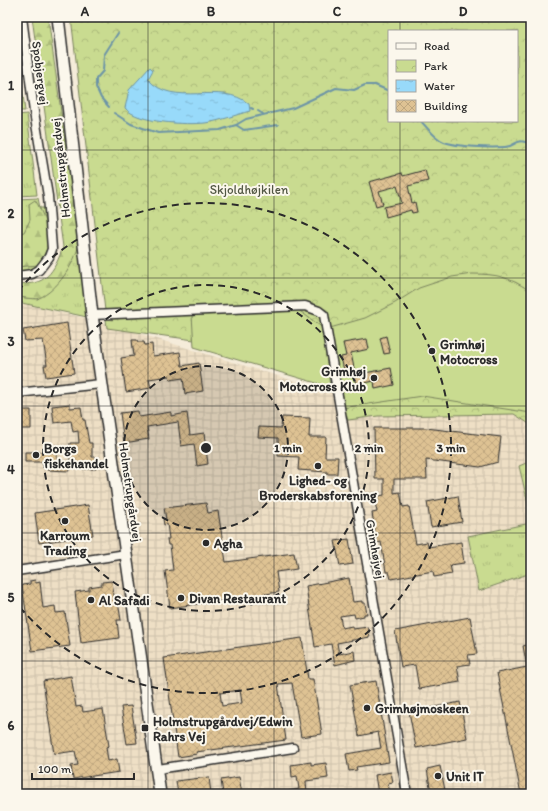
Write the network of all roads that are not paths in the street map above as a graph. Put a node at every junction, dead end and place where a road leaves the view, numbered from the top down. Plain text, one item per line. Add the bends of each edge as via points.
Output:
1 (22, 17) edge
2 (58, 17) edge
3 (17, 276) edge
4 (92, 315) junction
5 (101, 384) junction
6 (17, 393) edge
7 (126, 554) junction
8 (17, 571) edge
9 (293, 748) dead end
10 (158, 769) junction
11 (160, 794) edge
12 (408, 794) edge

1 - 3 street, Spobjergvej via 48,196 52,249 50,257 39,270 32,274
2 - 4 street, Holmstrupgårdvej
4 - 5 street, Holmstrupgårdvej
4 - 12 street, Grimhøjvej via 292,306 305,306 324,315
5 - 6 street
5 - 7 street, Holmstrupgårdvej
7 - 8 street, Holmstrupgårdvej
7 - 10 street, Holmstrupgårdvej
9 - 10 street
10 - 11 street, Holmstrupgårdvej

